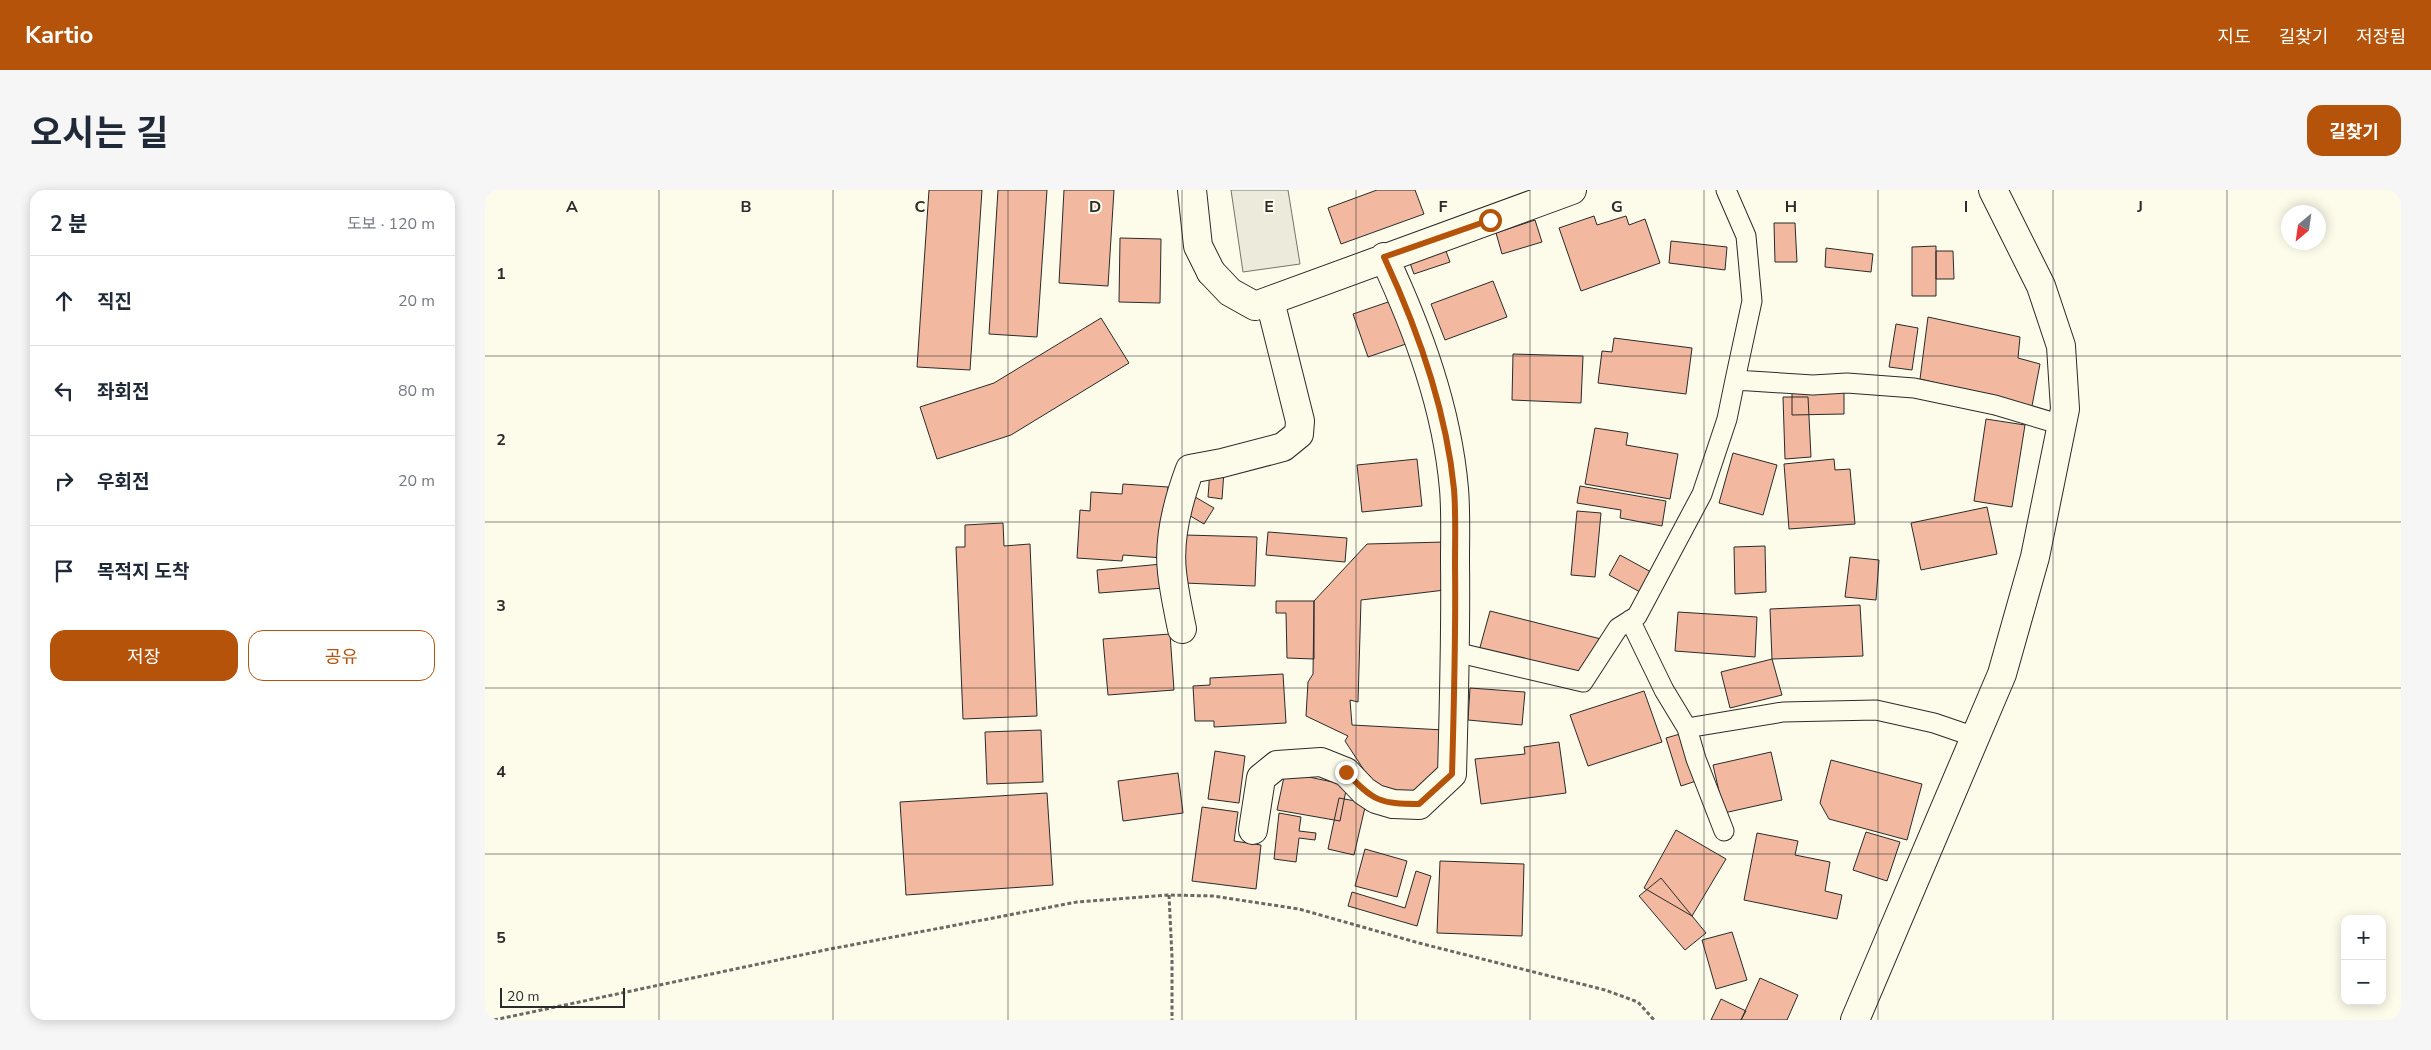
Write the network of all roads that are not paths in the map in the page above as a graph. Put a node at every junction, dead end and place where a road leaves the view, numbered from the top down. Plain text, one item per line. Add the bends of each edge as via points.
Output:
1 (1192, 190) edge
2 (1572, 190) edge
3 (1726, 190) edge
4 (1993, 190) edge
5 (1384, 257) junction
6 (1270, 300) junction
7 (1735, 380) junction
8 (2062, 425) junction
9 (1630, 620) junction
10 (1182, 630) dead end
11 (1455, 652) junction
12 (1687, 728) junction
13 (1975, 737) junction
14 (1253, 830) dead end
15 (1724, 830) dead end
16 (1855, 1020) edge

1 - 6 street via 1198,246 1211,272 1230,292 1255,306
2 - 5 street
3 - 7 lane via 1746,236 1752,301
4 - 8 street via 2041,286 2061,346 2065,409
5 - 6 street
5 - 11 street via 1409,310 1443,424 1454,489
6 - 10 street via 1300,421 1299,434 1283,447 1190,469 1178,500 1171,570
7 - 8 lane via 1914,388 1995,405
7 - 9 lane via 1727,419 1703,494 1637,616
8 - 13 street via 2035,558 2002,674
9 - 11 lane via 1618,628 1583,682
9 - 12 lane via 1664,690
11 - 14 street via 1452,774 1419,804 1393,804 1375,799 1346,772 1321,762 1277,765 1261,778
12 - 13 lane via 1783,712 1876,710 1934,723
12 - 15 lane
13 - 16 street

